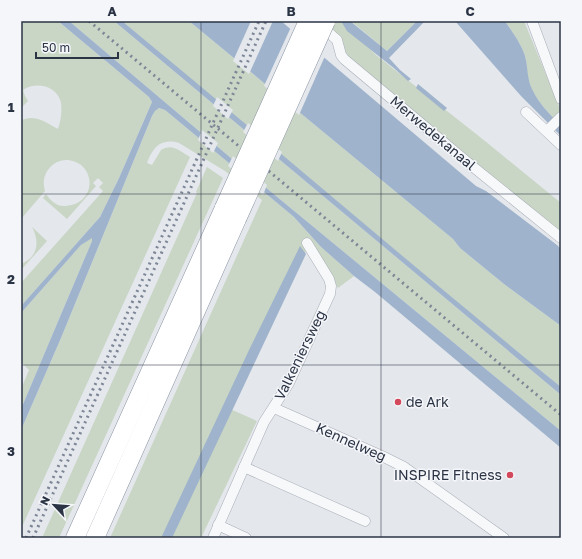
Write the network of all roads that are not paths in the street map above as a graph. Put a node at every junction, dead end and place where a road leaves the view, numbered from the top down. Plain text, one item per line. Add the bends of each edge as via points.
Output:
1 (308, 21) edge
2 (315, 21) edge
3 (326, 21) edge
4 (532, 21) edge
5 (561, 99) edge
6 (526, 112) dead end
7 (561, 118) edge
8 (548, 130) junction
9 (561, 145) edge
10 (231, 214) junction
11 (561, 238) edge
12 (307, 243) dead end
13 (274, 408) junction
14 (244, 467) junction
15 (365, 521) dead end
16 (218, 525) junction
17 (75, 538) edge
18 (95, 538) edge
19 (213, 538) edge
20 (246, 538) edge
21 (504, 538) edge

1 - 10 highway, bridge
2 - 11 street, Merwedekanaal via 337,40 344,59
3 - 10 highway, bridge
4 - 5 street
6 - 8 street
7 - 8 street
8 - 9 street
10 - 17 highway
10 - 18 highway
12 - 13 street, Valkeniersweg via 329,279 331,290 293,376
13 - 14 street, Valkeniersweg via 264,422
13 - 21 street, Kennelweg via 404,467
14 - 15 street
14 - 16 street, Valkeniersweg
16 - 19 street, Valkeniersweg
16 - 20 street

